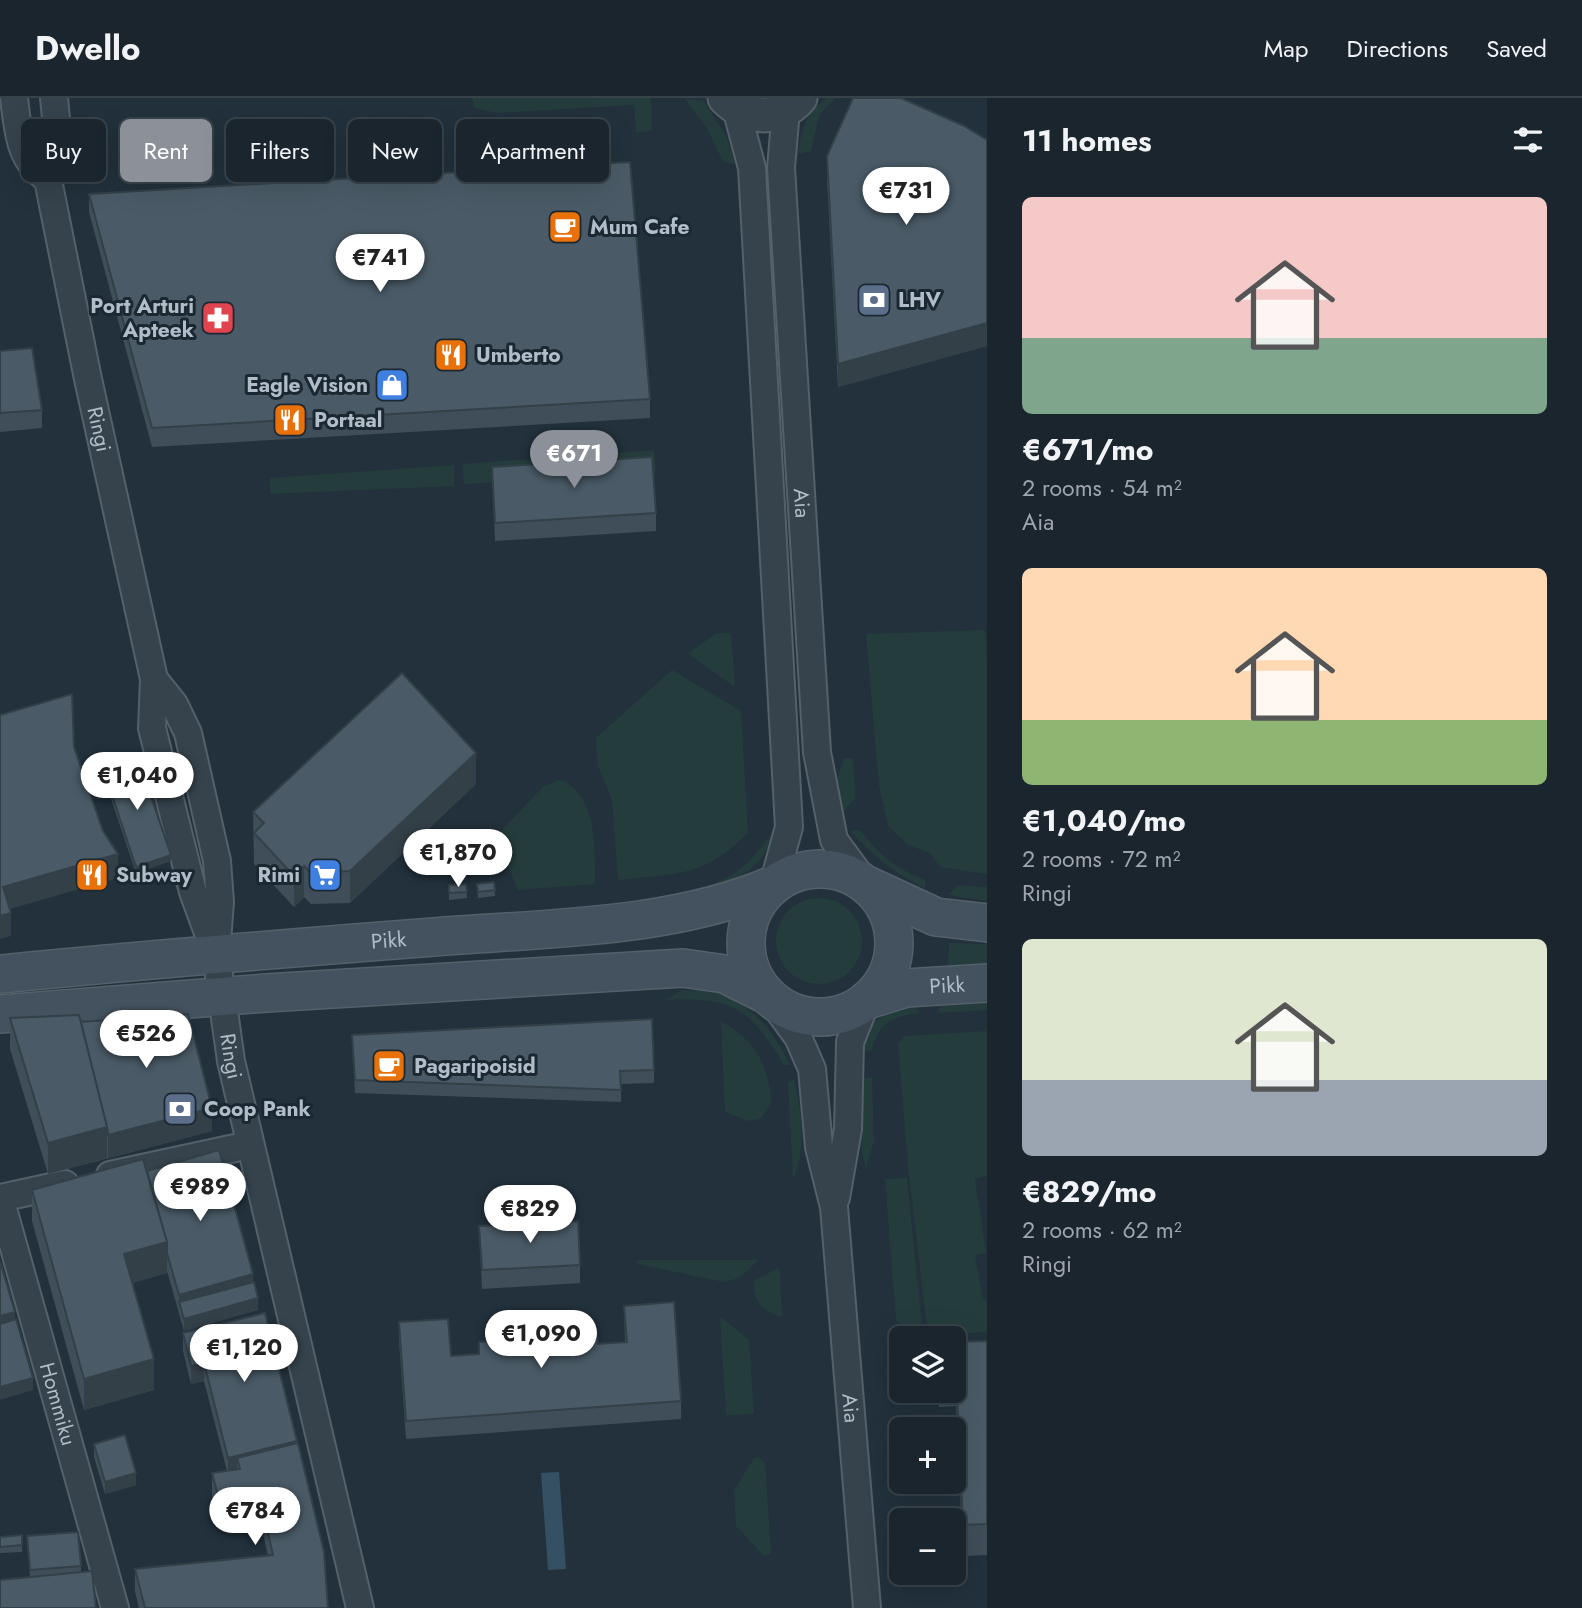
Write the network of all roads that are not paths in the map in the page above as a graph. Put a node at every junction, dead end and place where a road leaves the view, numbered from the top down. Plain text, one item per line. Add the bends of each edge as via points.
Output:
1 (14, 98) edge
2 (54, 98) edge
3 (731, 103) edge
4 (793, 104) edge
5 (56, 119) edge
6 (21, 136) edge
7 (49, 182) edge
8 (773, 885) junction
9 (867, 885) junction
10 (987, 923) edge
11 (216, 954) junction
12 (0, 974) edge
13 (987, 983) edge
14 (767, 995) junction
15 (222, 996) junction
16 (867, 1000) junction
17 (0, 1014) edge
18 (249, 1145) junction
19 (0, 1198) edge
20 (834, 1207) junction
21 (115, 1608) edge
22 (360, 1608) edge
23 (867, 1608) edge

1 - 6 street
2 - 5 street
3 - 4 street via 761,116
3 - 8 street, Aia via 752,168 789,827
4 - 9 street, Aia via 781,168 817,752 834,840
7 - 11 street, Ringi via 154,679 152,728 193,892
8 - 9 main road via 792,874 818,868 843,872
8 - 11 main road, Pikk via 737,901 669,914
8 - 14 main road via 756,906 746,950 752,974
9 - 10 main road via 936,917
9 - 16 main road via 890,915 895,941 888,974
11 - 12 main road, Pikk
11 - 15 street, Ringi
13 - 16 main road, Pikk via 906,988
14 - 15 main road via 725,974 683,968
14 - 16 main road via 793,1012 816,1017 851,1011
14 - 20 street, Aia via 798,1037 812,1069 819,1147
15 - 17 main road
15 - 18 street, Ringi
16 - 20 street, Aia via 850,1042 848,1129
18 - 19 street
18 - 22 street, Ringi
19 - 21 street, Hommiku
20 - 23 street, Aia

